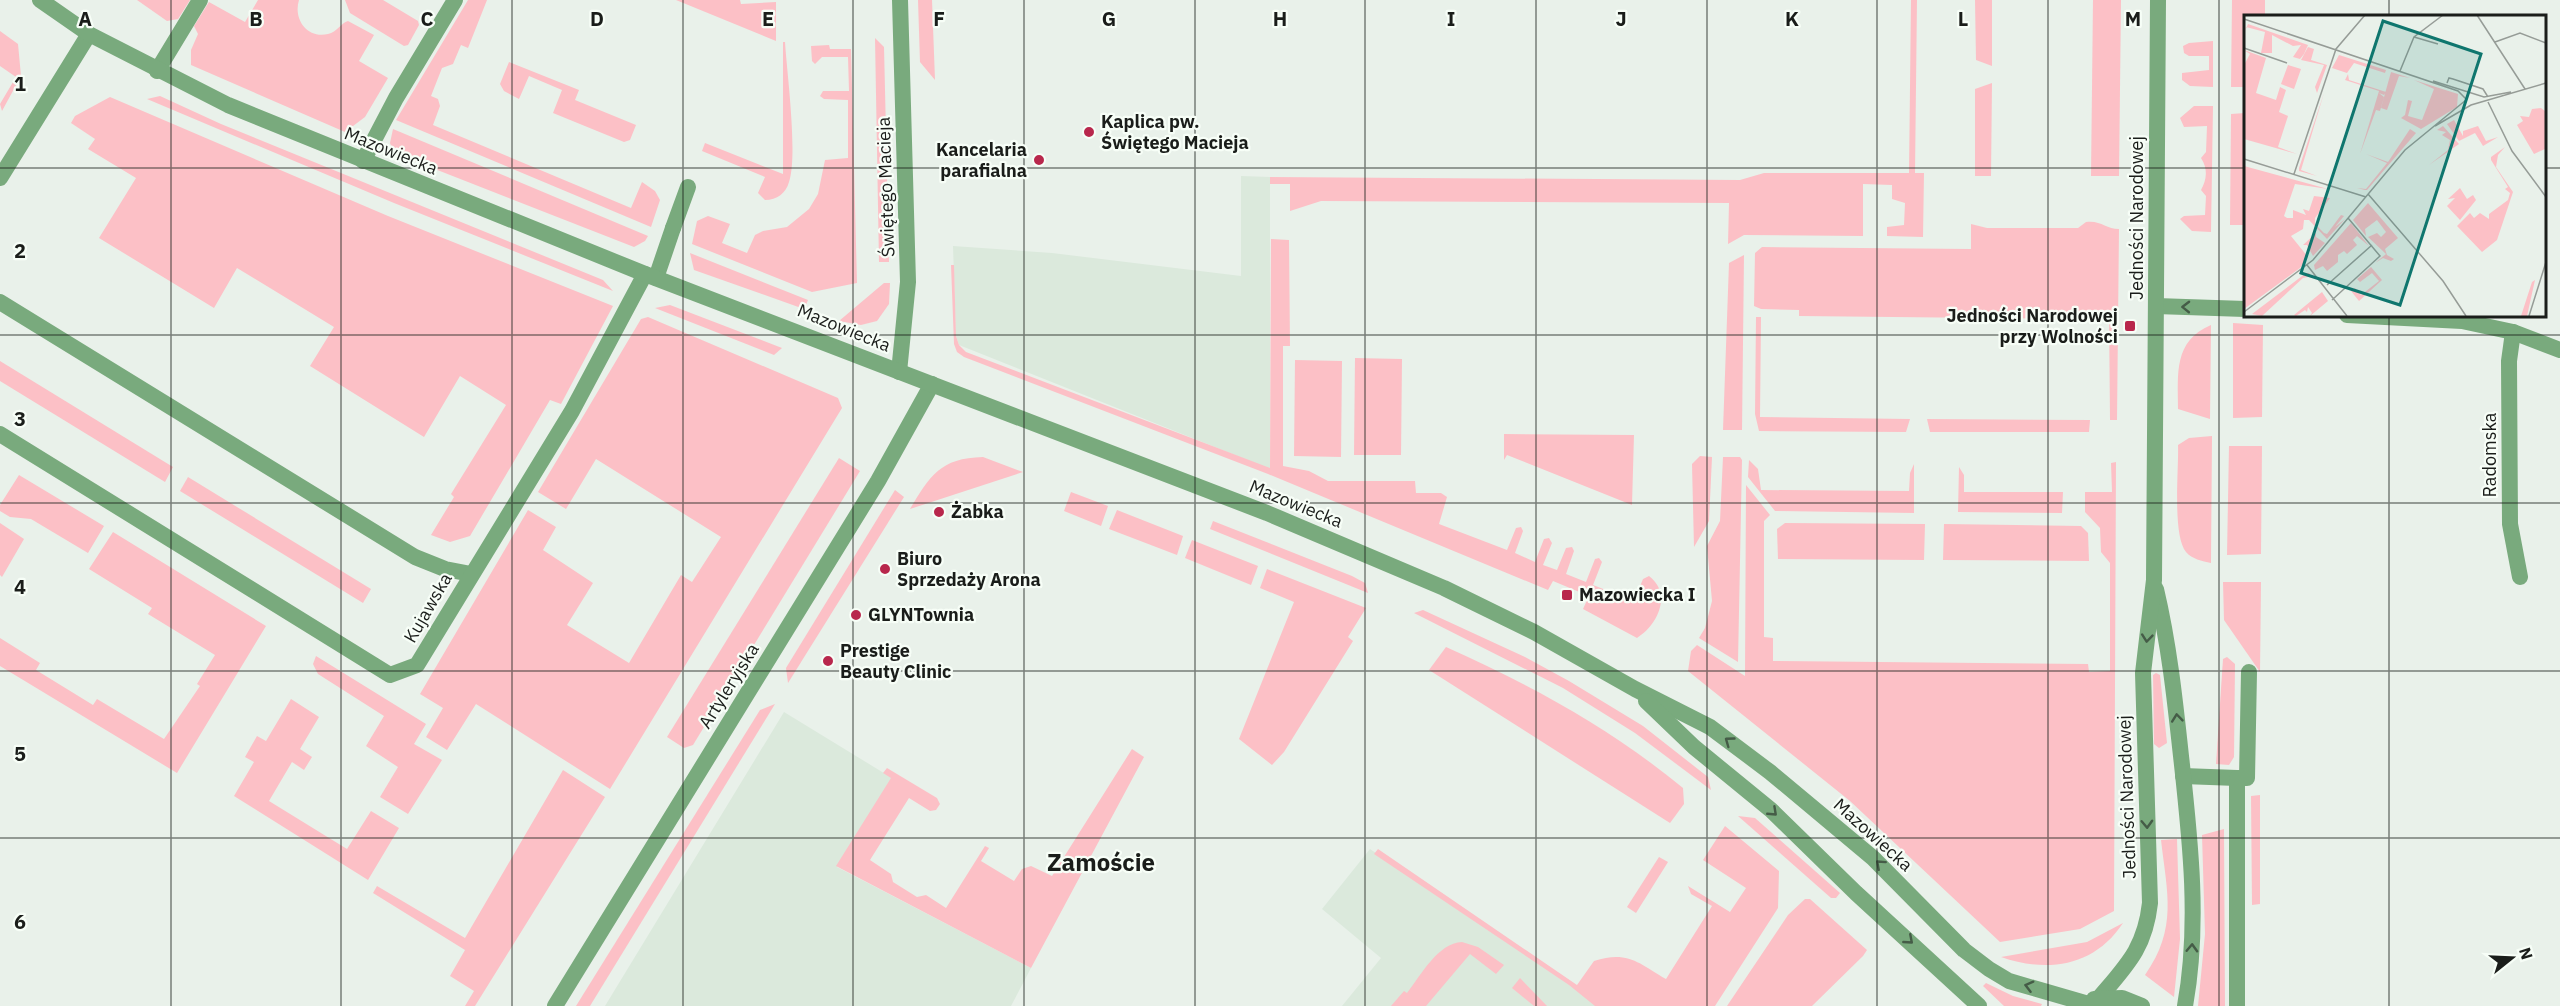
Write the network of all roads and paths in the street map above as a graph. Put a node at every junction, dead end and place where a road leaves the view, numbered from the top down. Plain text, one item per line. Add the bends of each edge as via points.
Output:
1 (40, 0) edge
2 (200, 0) edge
3 (455, 0) edge
4 (900, 0) edge
5 (2158, 0) edge
6 (89, 34) junction
7 (157, 71) junction
8 (363, 161) junction
9 (0, 178) edge
10 (688, 187) dead end
11 (651, 276) junction
12 (0, 302) edge
13 (2156, 306) junction
14 (2244, 309) edge
15 (2366, 316) edge
16 (2513, 332) junction
17 (2560, 350) edge
18 (899, 372) junction
19 (932, 384) junction
20 (0, 434) edge
21 (471, 574) junction
22 (2520, 577) dead end
23 (2154, 580) junction
24 (2249, 672) dead end
25 (1635, 689) junction
26 (2183, 776) junction
27 (2237, 778) junction
28 (2088, 1002) edge
29 (555, 1006) edge
30 (1979, 1006) edge
31 (2142, 1006) edge
32 (2185, 1006) edge
33 (2237, 1006) edge

1 - 6 street, Mazowiecka
2 - 7 street
3 - 8 street
4 - 18 street, Świętego Macieja via 908,282
5 - 13 street, Jedności Narodowej
6 - 7 street, Mazowiecka
6 - 9 street
7 - 8 street, Mazowiecka
8 - 11 street, Mazowiecka
10 - 11 street, Kujawska
11 - 18 street, Mazowiecka
11 - 21 street, Kujawska
12 - 21 street via 415,557
14 -> 13 street
13 - 23 street, Jedności Narodowej
15 - 16 street via 2462,321
16 - 17 street
16 - 22 street, Radomska via 2509,361 2510,524
18 - 19 street, Mazowiecka
19 - 25 street, Mazowiecka via 1370,555 1534,632
19 - 29 street, Artyleryjska via 872,490
20 - 21 street, Kujawska via 390,675 417,665
26 -> 23 street, Jedności Narodowej via 2167,633
23 -> 28 street, Jedności Narodowej via 2143,673 2147,927 2132,957
24 - 27 street via 2247,778
28 -> 25 street, Mazowiecka via 2009,981 1989,969 1964,950 1881,866 1770,772 1710,727
25 -> 30 street, Mazowiecka via 1694,747 1771,810
26 - 27 street
32 -> 26 street, Jedności Narodowej via 2193,932
27 - 33 street
28 - 31 street, Mazowiecka via 2122,998

